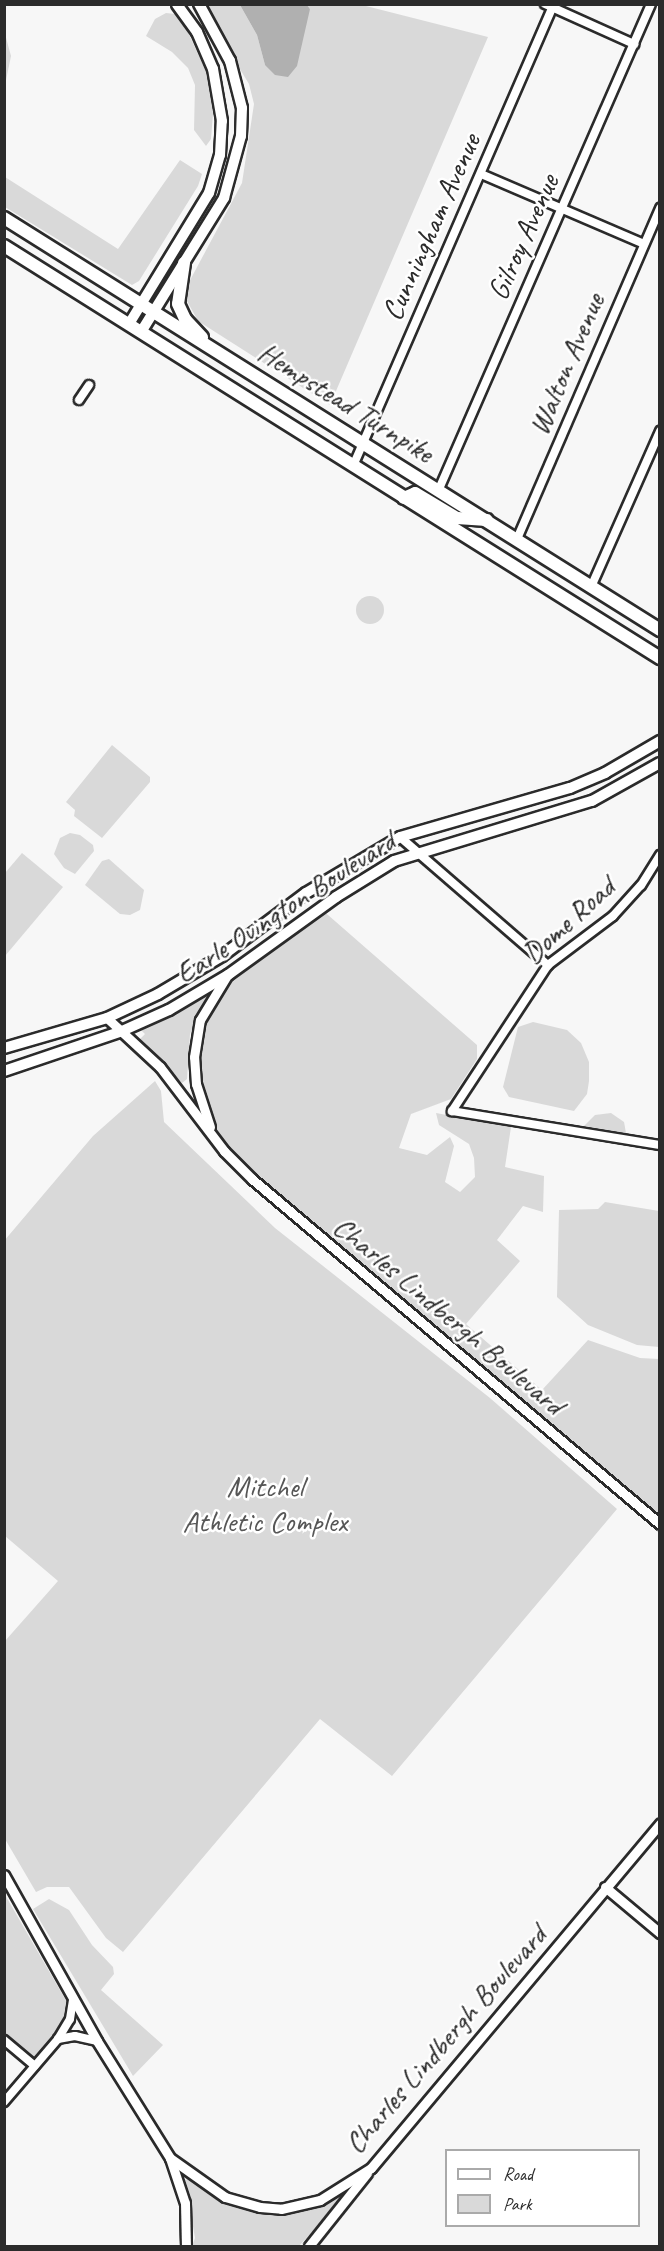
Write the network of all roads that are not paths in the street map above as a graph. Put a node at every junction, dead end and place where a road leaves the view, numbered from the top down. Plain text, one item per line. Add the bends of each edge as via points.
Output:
1 (177, 4) edge
2 (199, 4) edge
3 (651, 4) edge
4 (549, 6) edge
5 (634, 44) junction
6 (216, 174) junction
7 (481, 174) junction
8 (231, 179) junction
9 (562, 208) junction
10 (660, 208) edge
11 (4, 218) edge
12 (644, 244) junction
13 (4, 246) edge
14 (184, 263) junction
15 (141, 304) junction
16 (154, 312) junction
17 (129, 324) junction
18 (141, 332) junction
19 (230, 361) junction
20 (89, 385) dead end
21 (79, 400) dead end
22 (659, 432) edge
23 (363, 443) junction
24 (353, 465) junction
25 (439, 489) junction
26 (404, 498) junction
27 (487, 520) junction
28 (517, 539) junction
29 (591, 587) junction
30 (660, 630) edge
31 (659, 658) edge
32 (660, 741) edge
33 (660, 764) edge
34 (400, 837) junction
35 (417, 851) junction
36 (660, 855) edge
37 (548, 965) junction
38 (228, 975) junction
39 (107, 1018) junction
40 (122, 1031) junction
41 (4, 1048) edge
42 (4, 1071) edge
43 (214, 1137) junction
44 (660, 1146) edge
45 (660, 1524) edge
46 (660, 1823) edge
47 (4, 1875) edge
48 (606, 1887) junction
49 (660, 1933) edge
50 (73, 2001) junction
51 (58, 2039) junction
52 (4, 2040) edge
53 (97, 2042) junction
54 (35, 2066) junction
55 (4, 2102) edge
56 (170, 2158) junction
57 (371, 2168) junction
58 (186, 2247) edge
59 (309, 2247) edge

1 - 6 main road via 197,32 213,69 222,121
2 - 8 main road via 230,61 242,108
3 - 5 street, Gilroy Avenue
4 - 5 street
4 - 7 street, Cunningham Avenue
5 - 9 street, Gilroy Avenue
6 - 8 main road
6 - 15 main road via 209,193
7 - 9 street
7 - 23 street, Cunningham Avenue
8 - 14 main road via 224,198
9 - 12 street
9 - 25 street, Gilroy Avenue
10 - 12 street, Walton Avenue
11 - 15 main road, Hempstead Turnpike
12 - 28 street, Walton Avenue
13 - 17 main road, Hempstead Turnpike
14 - 16 main road
14 - 19 main road via 177,290 185,319
15 - 16 main road, Hempstead Turnpike
15 - 17 main road
16 - 18 main road
16 - 19 main road, Hempstead Turnpike
17 - 18 main road, Hempstead Turnpike
18 - 24 main road, Hempstead Turnpike
19 - 23 main road, Hempstead Turnpike
20 - 21 street
22 - 29 street
23 - 24 street, Cunningham Avenue
23 - 25 main road, Hempstead Turnpike
24 - 26 main road, Hempstead Turnpike
25 - 27 main road, Hempstead Turnpike
26 - 27 main road via 415,493 457,518
26 - 31 main road, Hempstead Turnpike
27 - 28 main road, Hempstead Turnpike
28 - 29 main road, Hempstead Turnpike
29 - 30 main road, Hempstead Turnpike
32 - 34 main road, Earle Ovington Boulevard via 616,768 570,788
33 - 35 main road, Earle Ovington Boulevard via 592,801
34 - 35 street
34 - 39 main road, Earle Ovington Boulevard via 306,893 195,974
35 - 37 street
35 - 38 main road, Earle Ovington Boulevard via 369,875
36 - 37 street, Dome Road via 613,916
37 - 44 street, Dome Road via 452,1111
38 - 40 main road, Earle Ovington Boulevard via 170,1010
38 - 43 street via 204,1010 194,1057 196,1084
39 - 40 street, Charles Lindbergh Boulevard
39 - 41 main road, Earle Ovington Boulevard
40 - 42 main road, Earle Ovington Boulevard
40 - 43 street, Charles Lindbergh Boulevard via 160,1067
43 - 45 street, Charles Lindbergh Boulevard via 234,1161 326,1244
46 - 48 street, Charles Lindbergh Boulevard
47 - 50 street, Charles Lindbergh Boulevard
48 - 49 street
48 - 57 street, Charles Lindbergh Boulevard
50 - 51 street via 70,2019
50 - 53 street, Charles Lindbergh Boulevard
51 - 53 street via 75,2036
51 - 54 street
52 - 54 street
53 - 56 street, Charles Lindbergh Boulevard
54 - 55 street
56 - 57 street, Charles Lindbergh Boulevard via 225,2197 281,2209 320,2200
56 - 58 street via 185,2203
57 - 59 street

